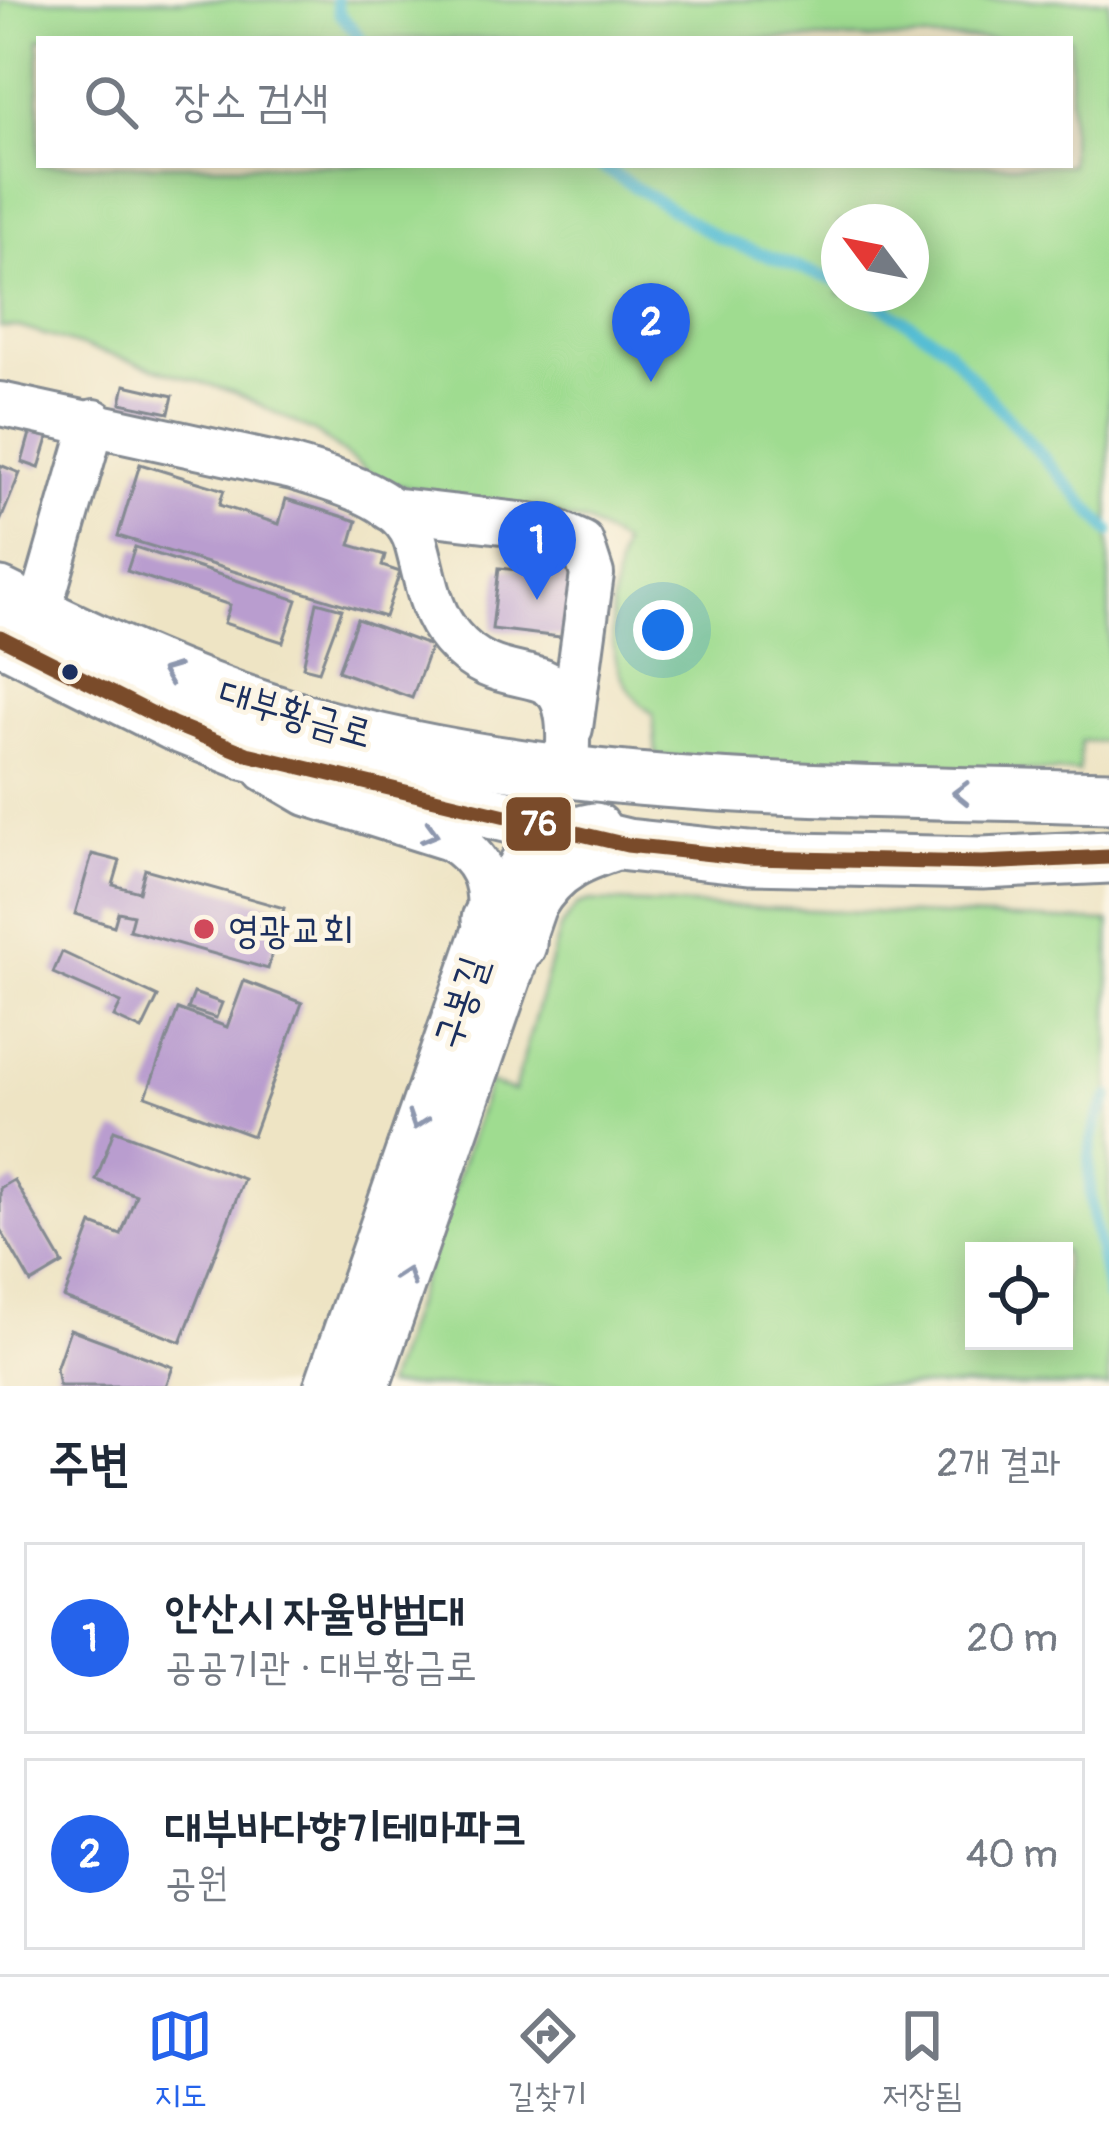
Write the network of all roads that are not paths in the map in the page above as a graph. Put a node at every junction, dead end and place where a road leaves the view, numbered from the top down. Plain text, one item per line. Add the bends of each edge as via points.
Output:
1 (0, 404) edge
2 (94, 421) junction
3 (390, 509) junction
4 (13, 615) edge
5 (443, 749) junction
6 (568, 751) junction
7 (247, 754) junction
8 (898, 793) junction
9 (1094, 796) edge
10 (574, 832) junction
11 (522, 844) junction
12 (627, 845) junction
13 (1093, 857) edge
14 (504, 932) junction
15 (326, 1386) edge
16 (368, 1386) edge

1 - 2 street
2 - 3 street via 293,468
2 - 4 street
3 - 6 street via 415,537 428,594 456,643 563,695
3 - 6 street via 547,526 582,544 592,574
5 -> 4 main road, 대부황금로 via 305,721
4 - 7 main road, 대부황금로
5 - 6 main road, 대부황금로
5 - 11 main road via 501,777
6 - 8 main road, 대부황금로 via 716,787
7 - 11 main road, 대부황금로
7 -> 14 street, 구봉길 via 307,794 470,850
9 -> 8 main road, 대부황금로
8 - 10 main road via 834,822 655,819
10 - 11 main road
10 - 12 main road
11 - 14 main road
12 - 13 main road via 748,858
12 - 14 street, 구봉길 via 566,867
14 -> 15 street, 구봉길
16 -> 14 street, 구봉길

